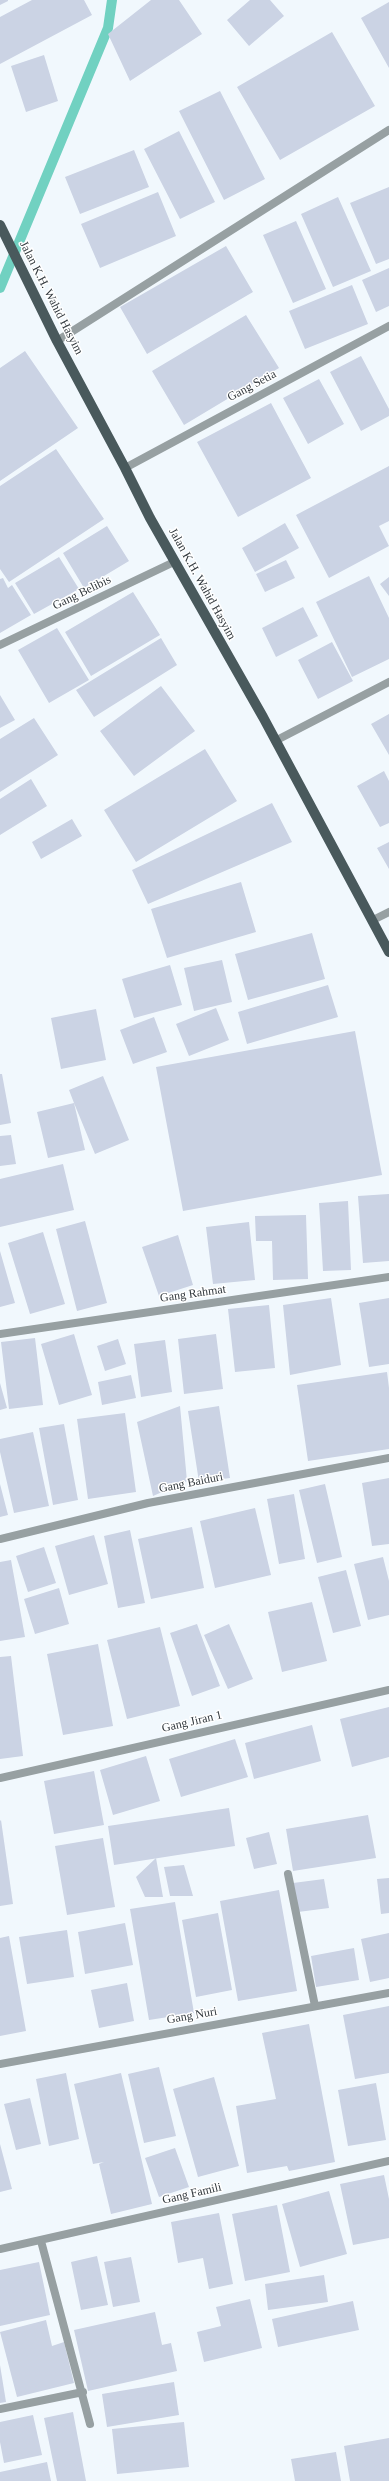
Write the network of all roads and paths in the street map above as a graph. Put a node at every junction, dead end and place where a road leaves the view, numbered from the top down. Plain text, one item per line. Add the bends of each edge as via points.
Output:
1 (389, 130) edge
2 (0, 225) edge
3 (389, 326) edge
4 (57, 341) junction
5 (126, 468) junction
6 (174, 562) junction
7 (0, 645) edge
8 (389, 682) edge
9 (275, 741) junction
10 (389, 912) edge
11 (372, 920) junction
12 (389, 952) edge
13 (389, 1278) edge
14 (0, 1334) edge
15 (389, 1458) edge
16 (0, 1539) edge
17 (389, 1690) edge
18 (0, 1778) edge
19 (288, 1874) dead end
20 (389, 1992) edge
21 (314, 2006) junction
22 (0, 2064) edge
23 (389, 2161) edge
24 (41, 2241) junction
25 (0, 2250) edge
26 (83, 2392) junction
27 (0, 2409) edge
28 (90, 2424) dead end

1 - 4 street
2 - 4 main road, Jalan K.H. Wahid Hasyim
3 - 5 street, Gang Setia
4 - 5 main road, Jalan K.H. Wahid Hasyim
5 - 6 main road, Jalan K.H. Wahid Hasyim
6 - 7 street, Gang Belibis
6 - 9 main road, Jalan K.H. Wahid Hasyim
8 - 9 street
9 - 11 main road, Jalan K.H. Wahid Hasyim
10 - 11 street
11 - 12 main road, Jalan K.H. Wahid Hasyim
13 - 14 street, Gang Rahmat
15 - 16 street, Gang Baiduri via 148,1503
17 - 18 street, Gang Jiran 1
19 - 21 street
20 - 21 street, Gang Nuri
21 - 22 street, Gang Nuri
23 - 24 street, Gang Famili
24 - 25 street, Gang Famili
24 - 26 street
26 - 27 street
26 - 28 street

